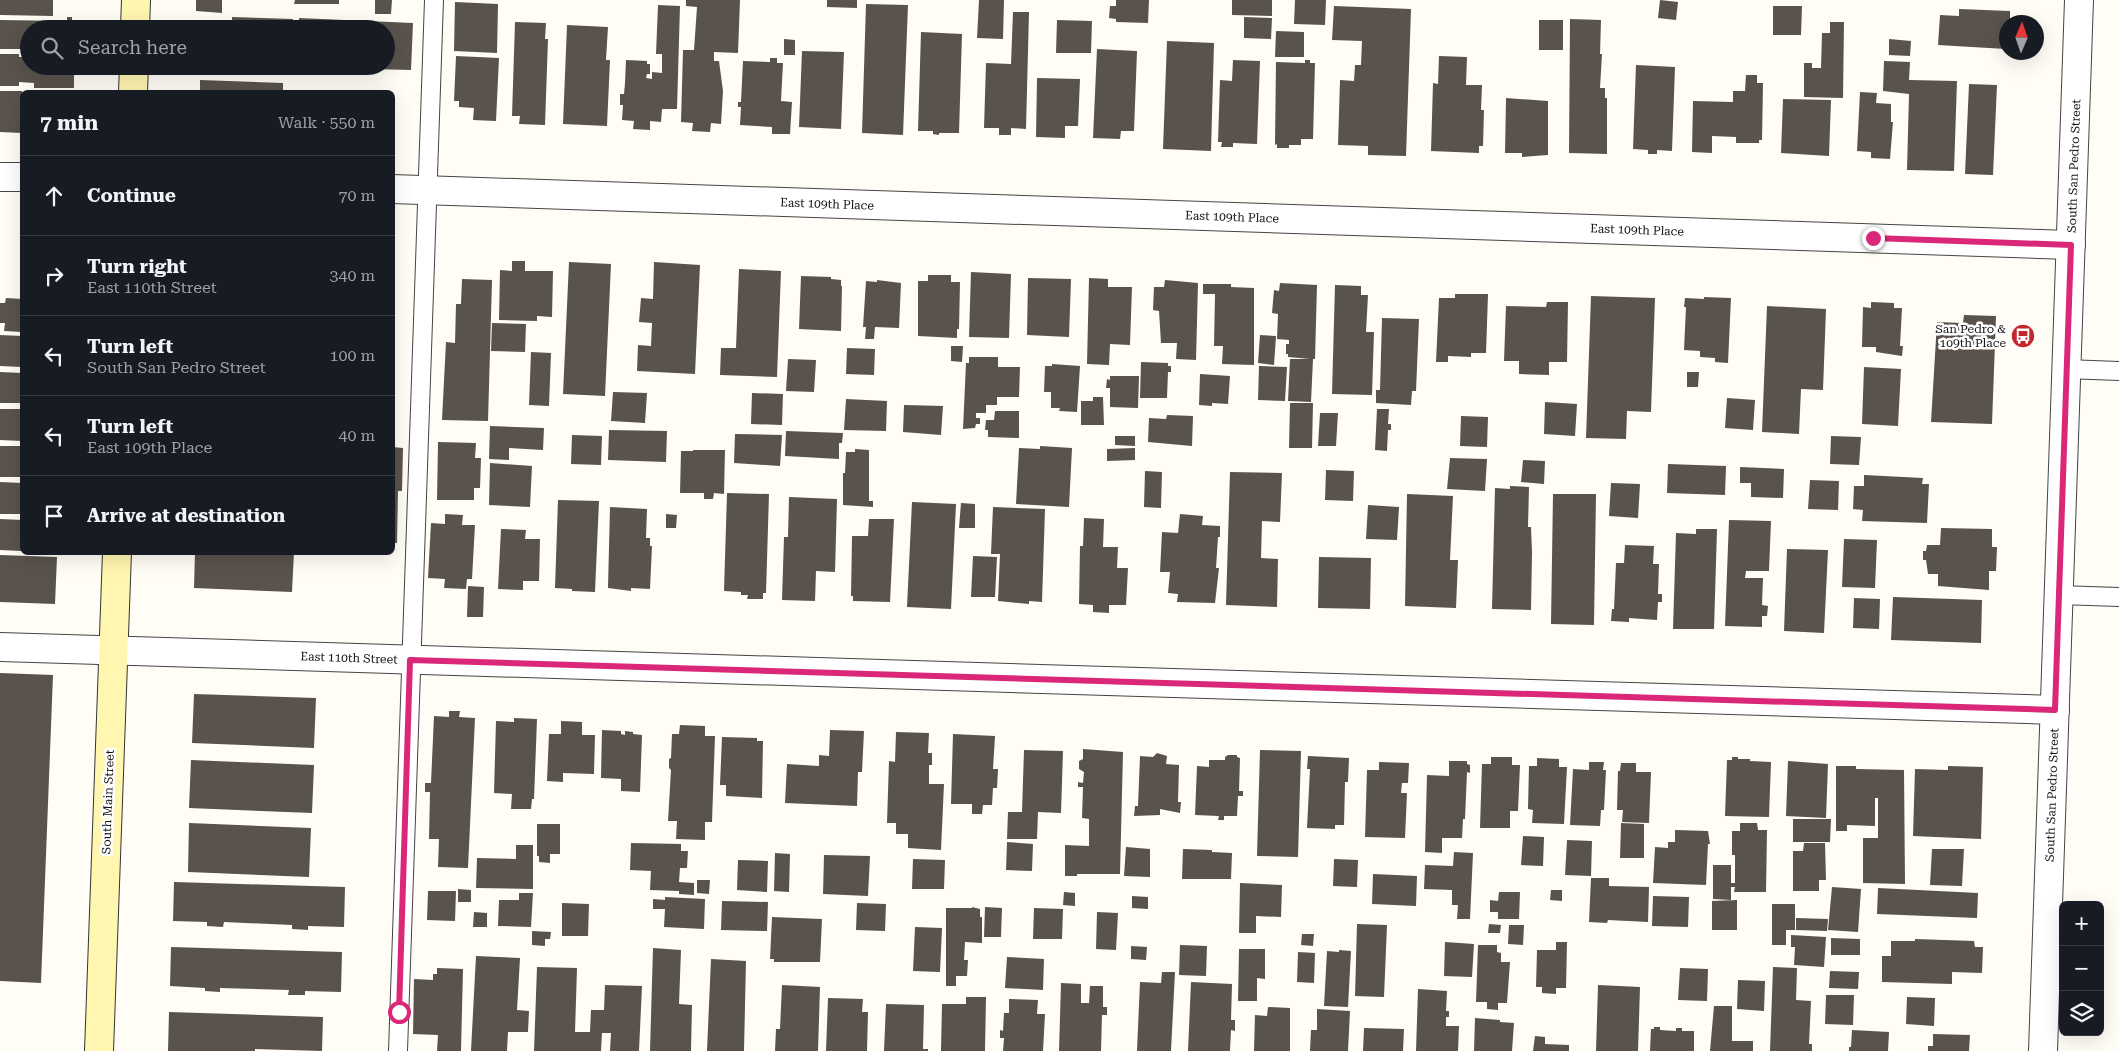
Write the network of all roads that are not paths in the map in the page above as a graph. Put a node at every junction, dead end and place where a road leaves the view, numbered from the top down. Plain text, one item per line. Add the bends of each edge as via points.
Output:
1 (136, 0) edge
2 (434, 0) edge
3 (2079, 0) edge
4 (135, 20) edge
5 (134, 75) edge
6 (133, 90) edge
7 (0, 177) edge
8 (20, 177) edge
9 (395, 189) edge
10 (427, 190) junction
11 (2071, 245) junction
12 (2066, 369) junction
13 (2119, 371) edge
14 (117, 555) edge
15 (2059, 596) junction
16 (2119, 597) edge
17 (0, 647) edge
18 (113, 651) junction
19 (410, 660) junction
20 (2055, 710) junction
21 (99, 1051) edge
22 (398, 1051) edge
23 (2043, 1051) edge

1 - 4 main road
2 - 10 lane
3 - 11 street, South San Pedro Street
5 - 6 main road
7 - 8 street
9 - 10 street, East 109th Place
10 - 11 street, East 109th Place
10 - 19 lane
11 - 12 street, South San Pedro Street
12 - 13 lane
12 - 15 street, South San Pedro Street
14 - 18 main road, South Main Street
15 - 16 lane
15 - 20 street, South San Pedro Street
17 - 18 street, East 110th Street
18 - 19 street, East 110th Street
18 - 21 main road, South Main Street
19 - 20 street, East 110th Street
19 - 22 lane
20 - 23 street, South San Pedro Street

